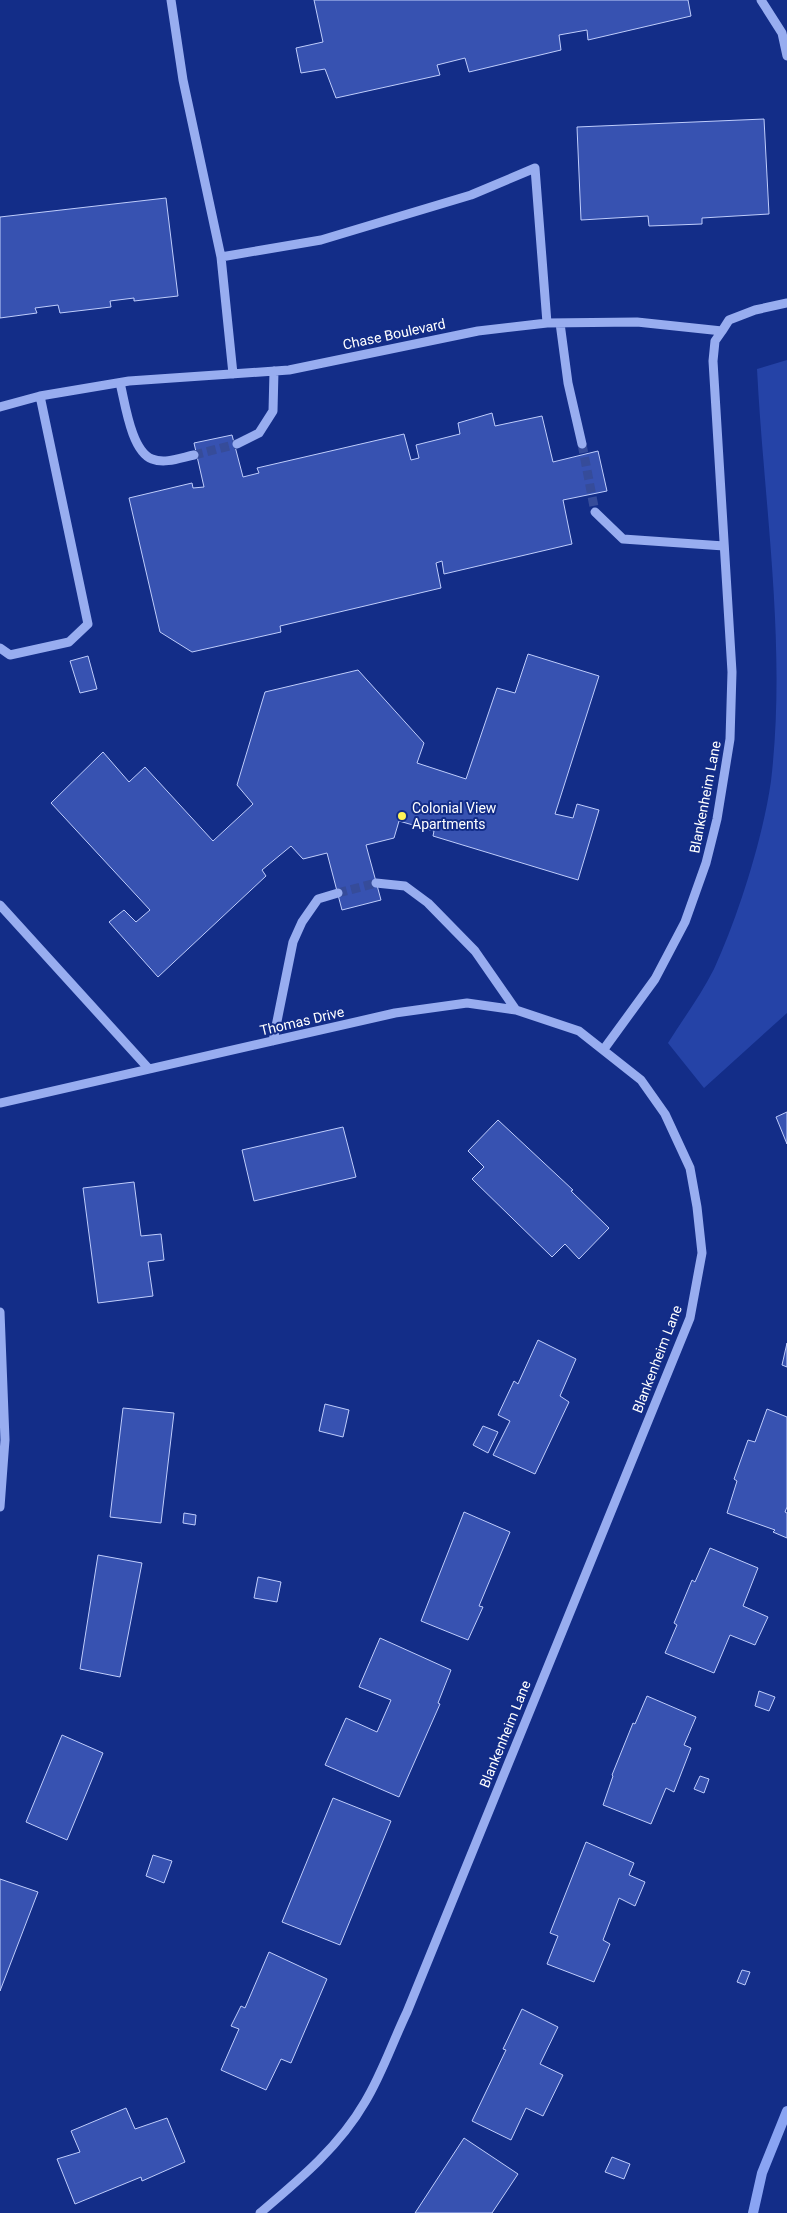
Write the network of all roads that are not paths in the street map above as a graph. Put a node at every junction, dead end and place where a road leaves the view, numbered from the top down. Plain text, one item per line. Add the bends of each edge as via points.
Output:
1 (171, 0) edge
2 (761, 0) edge
3 (787, 56) edge
4 (221, 257) junction
5 (787, 303) edge
6 (547, 323) junction
7 (560, 323) junction
8 (722, 331) junction
9 (274, 371) junction
10 (234, 374) junction
11 (120, 382) junction
12 (40, 396) junction
13 (0, 407) edge
14 (237, 444) tunnel mouth
15 (582, 444) tunnel mouth
16 (194, 455) tunnel mouth
17 (595, 512) tunnel mouth
18 (724, 546) junction
19 (0, 648) edge
20 (376, 883) tunnel mouth
21 (338, 893) tunnel mouth
22 (0, 905) edge
23 (516, 1010) junction
24 (273, 1041) junction
25 (604, 1049) junction
26 (149, 1069) junction
27 (0, 1103) edge
28 (0, 1312) edge
29 (0, 1507) edge
30 (260, 2213) edge

1 - 4 street via 183,80
2 - 3 street via 782,33
4 - 6 street via 321,240 472,195 535,168
4 - 10 street
5 - 8 street via 729,320
6 - 7 street, Chase Boulevard
6 - 9 street, Chase Boulevard via 478,331
7 - 8 street, Chase Boulevard via 637,322
7 - 15 street via 568,383
8 - 18 street, Blankenheim Lane via 715,341 713,360
9 - 10 street, Chase Boulevard
9 - 14 street via 273,411 258,433
10 - 11 street, Chase Boulevard
11 - 12 street, Chase Boulevard
11 - 16 street via 134,441 150,459 166,461
12 - 13 street, Chase Boulevard
12 - 19 street via 88,624 69,642 10,655
17 - 18 street via 624,539
18 - 25 street, Blankenheim Lane via 732,682 730,739 717,819 706,863 685,922 656,979
20 - 23 street via 405,886 428,903 476,951
21 - 24 street via 318,899 293,942
22 - 26 street
23 - 24 street, Thomas Drive via 467,1003 395,1014
23 - 25 street, Thomas Drive via 579,1031
24 - 26 street, Thomas Drive
25 - 30 street, Blankenheim Lane via 641,1080 665,1114 690,1168 702,1253 690,1318 407,2012 365,2102 328,2151
26 - 27 street, Thomas Drive
28 - 29 street via 5,1440

